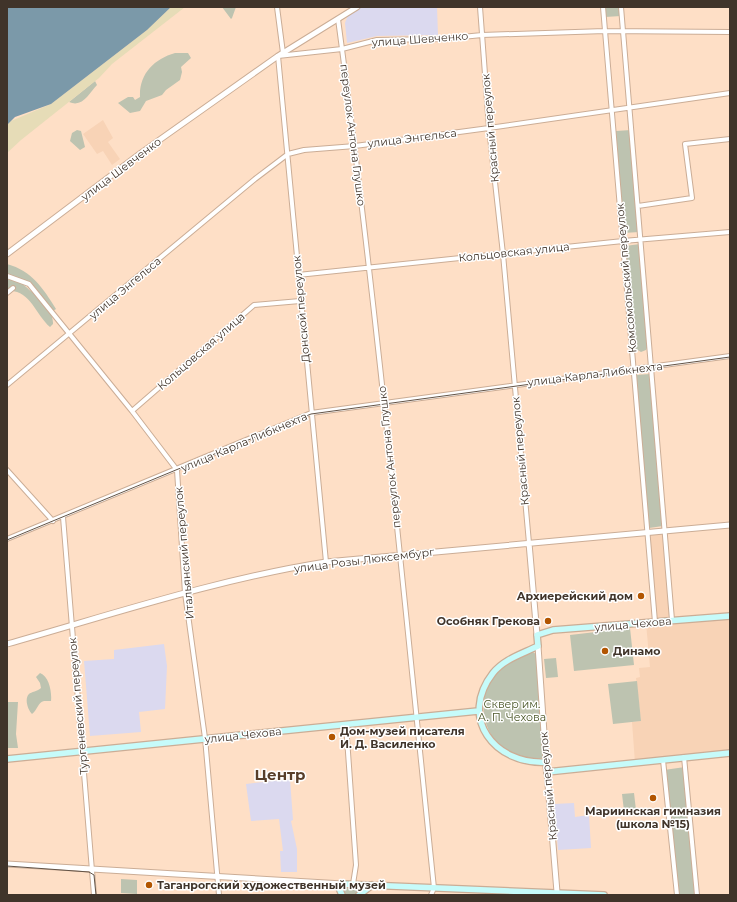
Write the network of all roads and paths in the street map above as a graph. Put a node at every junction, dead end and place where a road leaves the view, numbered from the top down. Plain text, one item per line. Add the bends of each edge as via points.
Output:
1 (277, 7) edge
2 (357, 7) edge
3 (480, 7) edge
4 (603, 7) edge
5 (622, 7) edge
6 (338, 19) junction
7 (605, 31) junction
8 (624, 32) junction
9 (730, 32) edge
10 (482, 35) junction
11 (342, 49) junction
12 (280, 54) junction
13 (730, 93) edge
14 (630, 108) junction
15 (612, 110) junction
16 (489, 128) junction
17 (730, 139) edge
18 (355, 146) junction
19 (288, 154) junction
20 (638, 206) junction
21 (730, 232) edge
22 (641, 240) junction
23 (623, 241) junction
24 (7, 254) edge
25 (502, 254) junction
26 (369, 268) junction
27 (298, 275) junction
28 (7, 276) edge
29 (14, 288) dead end
30 (7, 293) edge
31 (300, 301) junction
32 (70, 335) junction
33 (730, 356) edge
34 (651, 367) junction
35 (633, 369) junction
36 (514, 384) junction
37 (7, 385) edge
38 (384, 404) junction
39 (132, 411) junction
40 (311, 413) junction
41 (7, 470) edge
42 (177, 470) junction
43 (63, 517) junction
44 (53, 521) junction
45 (730, 525) edge
46 (664, 531) junction
47 (648, 532) junction
48 (7, 539) edge
49 (529, 543) junction
50 (400, 555) junction
51 (326, 562) junction
52 (185, 593) junction
53 (730, 616) edge
54 (672, 620) junction
55 (655, 622) junction
56 (71, 626) junction
57 (537, 635) junction
58 (7, 644) edge
59 (538, 646) junction
60 (478, 711) junction
61 (416, 716) junction
62 (346, 724) junction
63 (205, 738) junction
64 (82, 751) junction
65 (730, 753) edge
66 (684, 758) junction
67 (7, 759) edge
68 (663, 760) junction
69 (546, 762) junction
70 (547, 772) junction
71 (7, 864) edge
72 (92, 869) junction
73 (218, 876) junction
74 (333, 883) junction
75 (344, 884) junction
76 (355, 884) junction
77 (372, 885) junction
78 (434, 888) junction
79 (341, 893) edge
80 (499, 893) edge
81 (556, 893) edge
82 (360, 894) edge
83 (94, 895) edge
84 (219, 895) edge
85 (431, 895) edge
86 (604, 895) edge
87 (677, 895) edge
88 (697, 895) edge

1 - 12 street, Донской переулок
2 - 6 street
3 - 10 street, Красный переулок
4 - 7 street, Комсомольский переулок
5 - 8 street, Комсомольский переулок
6 - 11 street, переулок Антона Глушко
6 - 12 street
7 - 8 street, улица Шевченко
7 - 10 street, улица Шевченко
7 - 15 street, Комсомольский переулок
8 - 9 street, улица Шевченко
8 - 14 street, Комсомольский переулок
10 - 11 street, улица Шевченко via 442,39 377,40
10 - 16 street, Красный переулок
11 - 12 street, улица Шевченко
11 - 18 street, переулок Антона Глушко
12 - 19 street, Донской переулок
12 - 24 street, улица Шевченко via 141,153
13 - 14 street, улица Энгельса
14 - 15 street, улица Энгельса
14 - 20 street, Комсомольский переулок
15 - 16 street, улица Энгельса
15 - 23 street, Комсомольский переулок
16 - 18 street, улица Энгельса
16 - 25 street, Красный переулок
17 - 20 street via 685,144 692,198
18 - 19 street, улица Энгельса via 304,150
18 - 26 street, переулок Антона Глушко
19 - 27 street, Донской переулок
19 - 32 street, улица Энгельса
20 - 22 street, Комсомольский переулок
21 - 22 street, Кольцовская улица
22 - 23 street, Кольцовская улица
22 - 34 street, Комсомольский переулок
23 - 25 street, Кольцовская улица
23 - 35 street, Комсомольский переулок
25 - 26 street, Кольцовская улица
25 - 36 street, Красный переулок
26 - 27 street, Кольцовская улица
26 - 38 street, переулок Антона Глушко
27 - 31 street, Донской переулок
28 - 32 street via 29,284
29 - 30 street
31 - 39 street, Кольцовская улица via 254,305
31 - 40 street, Донской переулок
32 - 37 street, улица Энгельса
32 - 39 street
33 - 34 street, улица Карла Либкнехта
34 - 35 street, улица Карла Либкнехта
34 - 46 street, Комсомольский переулок
35 - 36 street, улица Карла Либкнехта
35 - 47 street, Комсомольский переулок
36 - 38 street, улица Карла Либкнехта
36 - 49 street, Красный переулок
38 - 40 street, улица Карла Либкнехта
38 - 50 street, переулок Антона Глушко
39 - 42 street
40 - 42 street, улица Карла Либкнехта
40 - 51 street, Донской переулок
41 - 44 street
42 - 43 street, улица Карла Либкнехта
42 - 52 street, Итальянский переулок
43 - 44 street, улица Карла Либкнехта
43 - 56 street, Тургеневский переулок
44 - 48 street, улица Карла Либкнехта
45 - 46 street, улица Розы Люксембург
46 - 47 street, улица Розы Люксембург
46 - 54 street, Комсомольский переулок
47 - 49 street, улица Розы Люксембург
47 - 55 street, Комсомольский переулок
49 - 50 street, улица Розы Люксембург
49 - 57 street, Красный переулок
50 - 51 street, улица Розы Люксембург
50 - 61 street, переулок Антона Глушко
51 - 52 street, улица Розы Люксембург
52 - 56 street, улица Розы Люксембург
52 - 63 street, Итальянский переулок
53 - 54 main road, улица Чехова
54 - 55 main road, улица Чехова
55 - 57 main road, улица Чехова via 553,630
56 - 58 street, улица Розы Люксембург
56 - 64 street, Тургеневский переулок
57 - 59 main road, Красный переулок
59 - 60 main road via 507,661 494,672 485,687
59 - 69 street, Красный переулок
60 - 61 main road, улица Чехова
60 - 69 main road via 486,734 498,748 522,760
61 - 62 main road, улица Чехова
61 - 78 street, переулок Антона Глушко
62 - 63 main road, улица Чехова
62 - 76 street via 356,865
63 - 64 main road, улица Чехова
63 - 73 street, Итальянский переулок
64 - 67 main road, улица Чехова
64 - 72 street, Тургеневский переулок
65 - 66 main road
66 - 68 main road
66 - 88 street
68 - 70 main road
68 - 87 street
69 - 70 main road, Красный переулок
70 - 81 street, Красный переулок
71 - 72 street
72 - 73 street
72 - 83 street, Тургеневский переулок
73 - 74 street
73 - 84 street, Итальянский переулок
74 - 75 street
74 - 79 street
75 - 76 main road
75 - 79 main road via 340,886
76 - 77 main road
76 - 82 main road via 361,888
77 - 78 main road
77 - 82 main road
78 - 80 main road
78 - 85 street, переулок Антона Глушко
80 - 81 main road
81 - 86 main road

